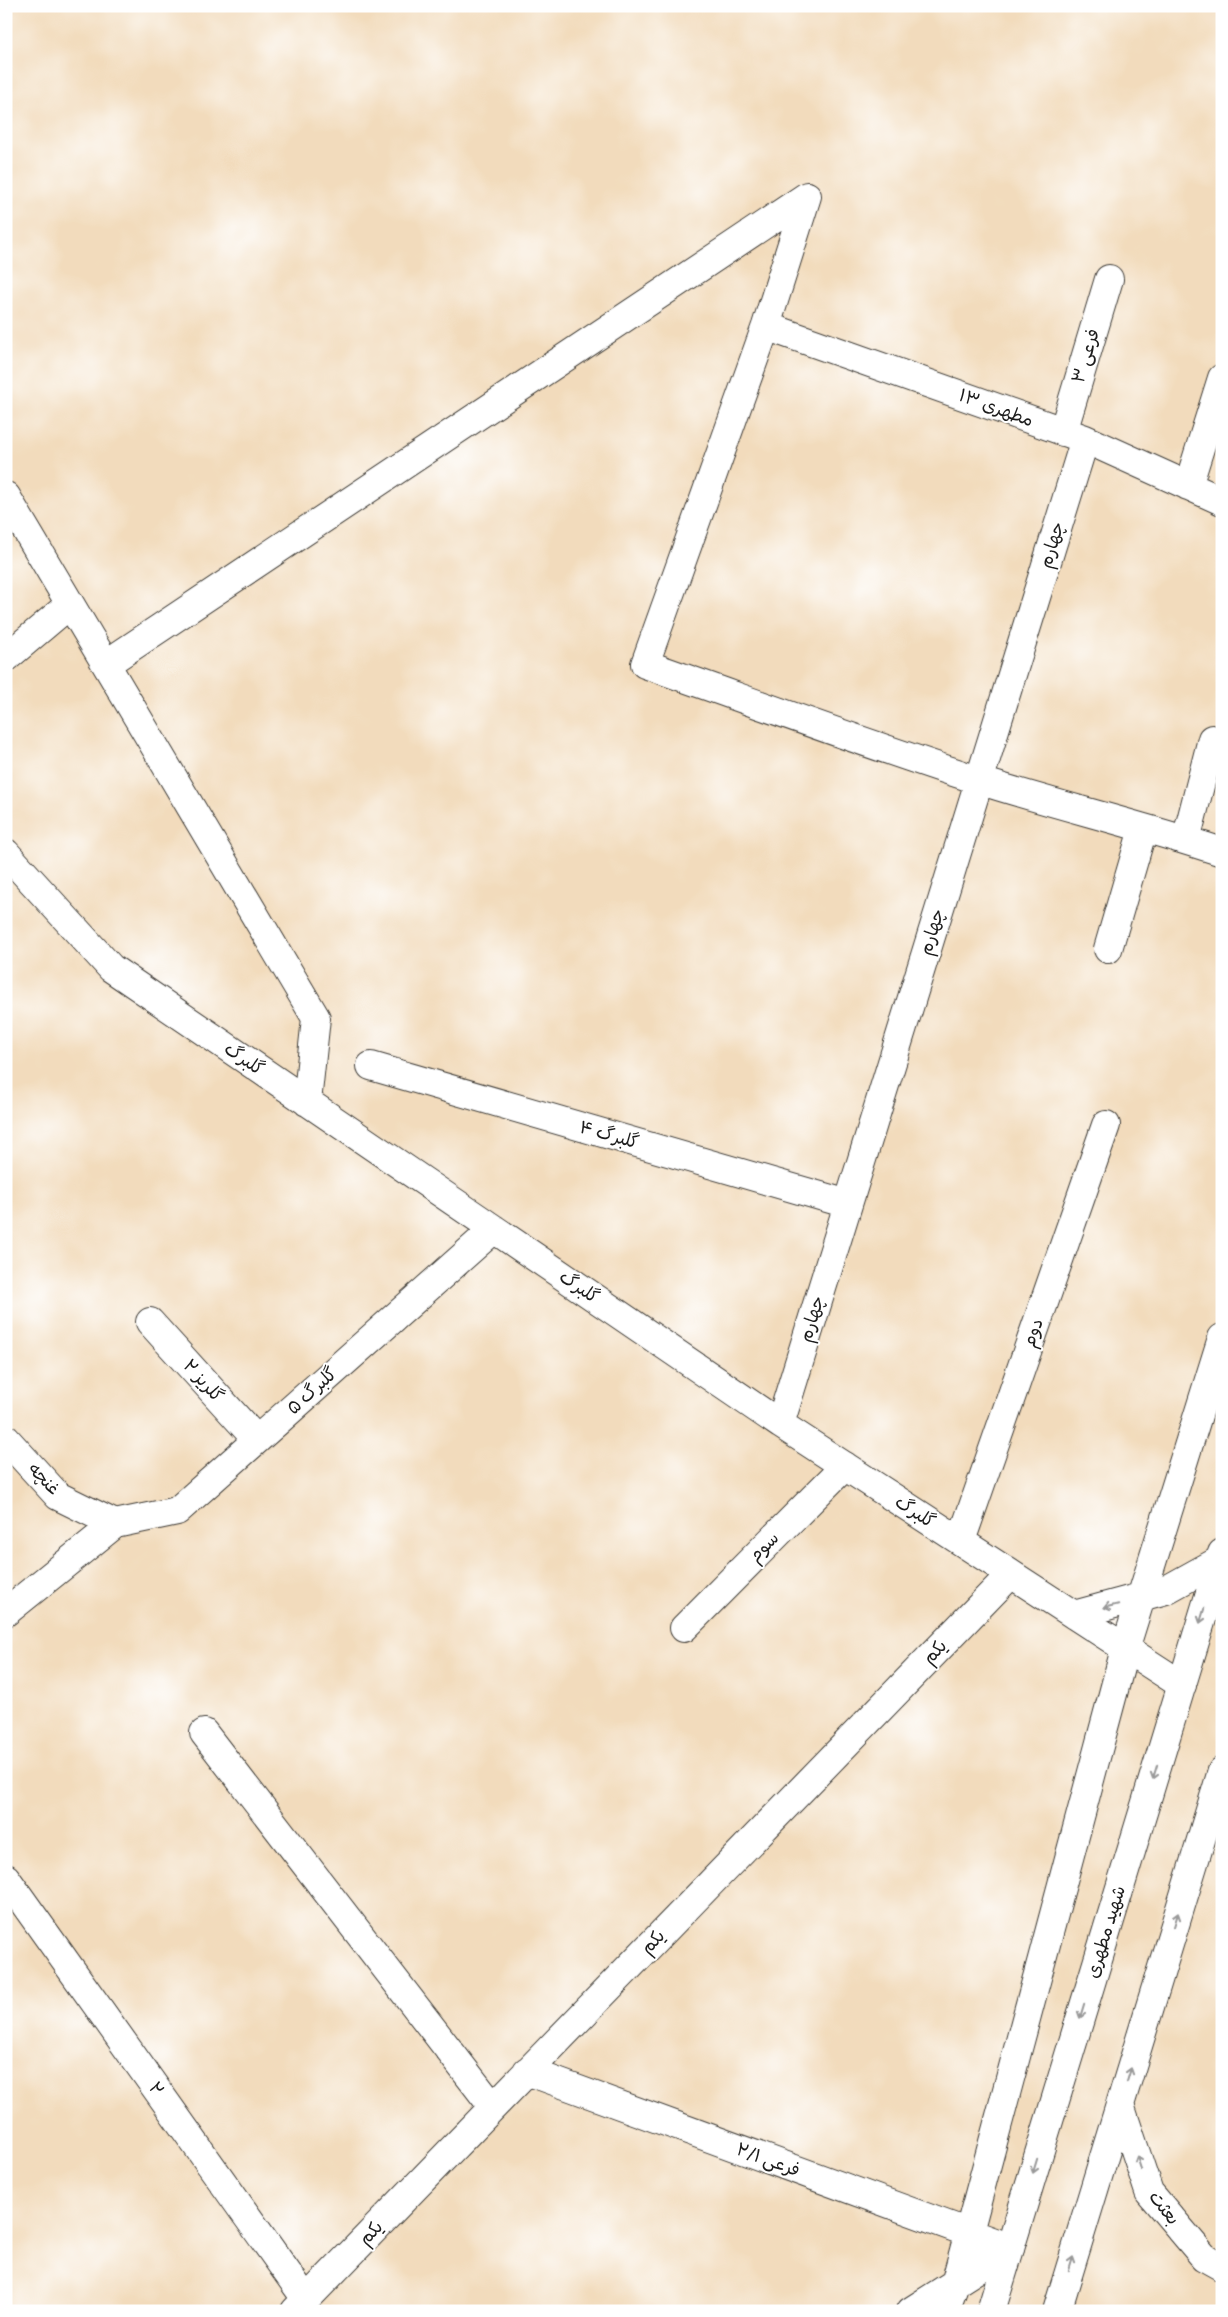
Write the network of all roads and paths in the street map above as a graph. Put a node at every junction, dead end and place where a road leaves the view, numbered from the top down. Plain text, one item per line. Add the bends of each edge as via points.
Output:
1 (1109, 279) dead end
2 (766, 326) junction
3 (1222, 378) edge
4 (1074, 436) junction
5 (1188, 486) junction
6 (6, 496) edge
7 (1222, 501) edge
8 (70, 604) junction
9 (6, 658) edge
10 (106, 664) junction
11 (1212, 739) dead end
12 (978, 780) junction
13 (1143, 829) junction
14 (1186, 840) junction
15 (1222, 852) edge
16 (6, 853) edge
17 (1108, 949) dead end
18 (371, 1066) dead end
19 (307, 1102) junction
20 (1106, 1125) dead end
21 (848, 1204) junction
22 (494, 1229) junction
23 (150, 1322) dead end
24 (1222, 1338) edge
25 (780, 1424) junction
26 (6, 1439) edge
27 (257, 1440) junction
28 (845, 1466) junction
29 (115, 1524) junction
30 (961, 1542) junction
31 (1221, 1556) edge
32 (1011, 1574) junction
33 (1140, 1599) junction
34 (6, 1612) edge
35 (1074, 1615) junction
36 (684, 1628) dead end
37 (1125, 1649) junction
38 (1182, 1685) junction
39 (204, 1733) dead end
40 (1222, 1771) edge
41 (6, 1878) edge
42 (528, 2071) junction
43 (1120, 2105) junction
44 (493, 2107) junction
45 (968, 2234) junction
46 (1010, 2248) junction
47 (1222, 2267) edge
48 (955, 2284) junction
49 (300, 2305) edge
50 (911, 2311) edge
51 (945, 2311) edge
52 (991, 2311) edge
53 (1057, 2311) edge

1 - 4 street, فرعی ۳
2 - 4 street, مطهری ۱۳
2 - 10 street via 807,196
2 - 12 street via 645,664
3 - 5 street
4 - 5 street, مطهری ۱۳
4 - 12 street, چهارم
5 - 7 street, مطهری ۱۳
6 - 8 street
8 - 9 street
8 - 10 street
10 - 19 street via 316,1018
11 - 14 street
12 - 13 street
12 - 21 street, چهارم
13 - 14 street
13 - 17 street
14 - 15 street
16 - 19 street, گلبرگ via 111,968
18 - 21 street, گلبرگ ۴
19 - 22 street, گلبرگ
20 - 30 street, دوم
21 - 25 street, چهارم
22 - 25 street, گلبرگ
22 - 27 street, گلبرگ ۵
23 - 27 street, گلریز ۲
24 - 33 street
25 - 28 street, گلبرگ
26 - 29 street, غنچه via 58,1496
27 - 29 street, گلبرگ ۵ via 176,1511
28 - 30 street, گلبرگ
28 - 36 street, سوم
29 - 34 street
30 - 32 street, گلبرگ
31 - 33 street via 1166,1590
31 -> 38 street, شهید مطهری
32 - 35 street, گلبرگ
32 - 42 street, یکم
33 -> 35 street
33 - 37 street
35 - 37 street, گلبرگ
37 - 38 street, گلبرگ
37 - 45 street
38 -> 46 street, شهید مطهری
39 - 44 street
43 -> 40 street
41 - 49 street, ۲
42 - 44 street, یکم
42 - 45 street, فرعی ۲/۱
47 -> 43 street, بعثت via 1204,2258 1148,2192
53 -> 43 street
44 - 49 street, یکم
45 - 46 street, فرعی ۲/۱
45 - 48 street
46 - 48 street
46 - 52 street, شهید مطهری
48 - 50 street
48 - 51 street

